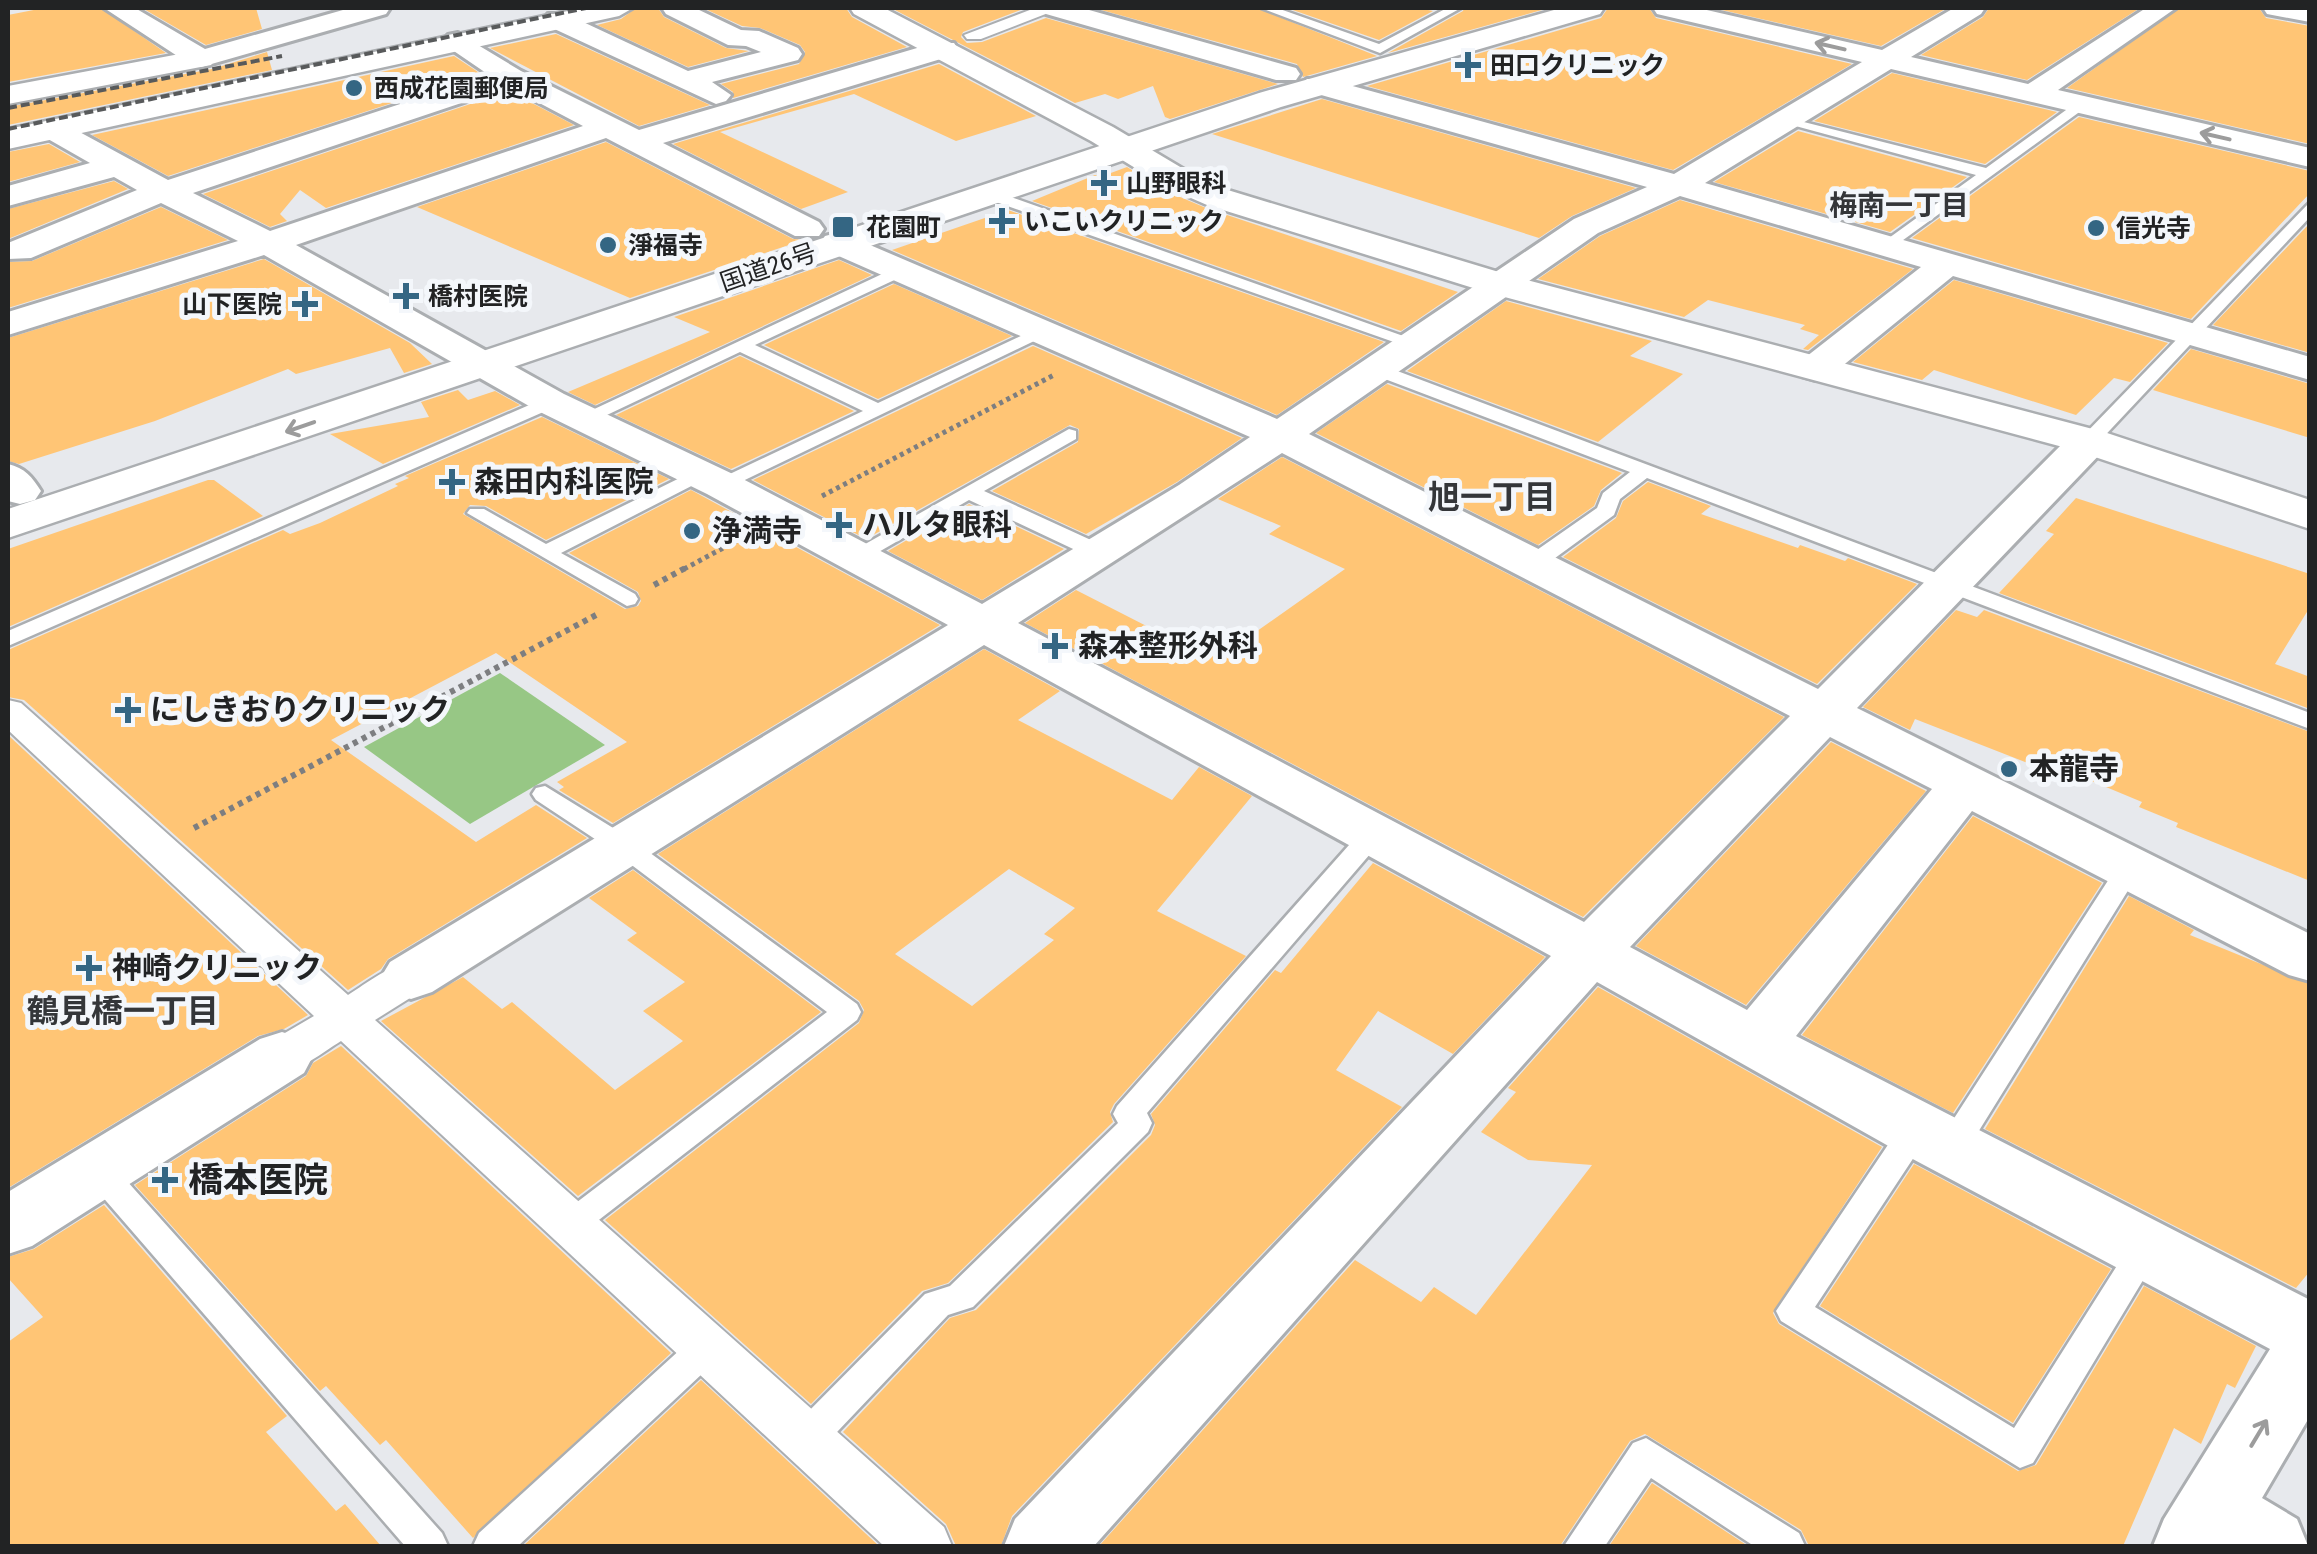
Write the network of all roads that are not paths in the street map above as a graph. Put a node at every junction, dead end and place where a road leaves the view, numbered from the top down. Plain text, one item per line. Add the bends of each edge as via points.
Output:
1 (117, 8) edge
2 (618, 8) edge
3 (675, 8) edge
4 (864, 8) edge
5 (903, 8) edge
6 (1053, 8) edge
7 (1267, 8) edge
8 (1455, 8) edge
9 (1532, 8) edge
10 (1590, 8) edge
11 (1666, 8) edge
12 (1972, 8) edge
13 (2163, 8) edge
14 (2276, 8) edge
15 (393, 13) edge
16 (2310, 14) edge
17 (557, 20) junction
18 (974, 35) dead end
19 (458, 41) junction
20 (944, 49) junction
21 (1380, 49) junction
22 (202, 59) junction
23 (1886, 59) junction
24 (159, 68) junction
25 (510, 76) junction
26 (1301, 79) junction
27 (685, 80) junction
28 (2034, 94) junction
29 (8, 95) edge
30 (194, 99) junction
31 (2082, 105) junction
32 (744, 108) junction
33 (380, 118) junction
34 (1784, 121) junction
35 (438, 130) dead end
36 (625, 133) junction
37 (30, 134) edge
38 (1119, 135) junction
39 (478, 138) dead end
40 (536, 150) junction
41 (2310, 158) edge
42 (116, 166) junction
43 (1988, 173) junction
44 (1678, 185) junction
45 (165, 191) junction
46 (985, 193) junction
47 (8, 196) edge
48 (2310, 207) edge
49 (822, 236) junction
50 (268, 242) junction
51 (1888, 246) junction
52 (13, 247) edge
53 (1947, 264) junction
54 (897, 272) junction
55 (1499, 284) junction
56 (75, 303) junction
57 (8, 324) edge
58 (1046, 331) junction
59 (2189, 334) junction
60 (1414, 343) junction
61 (742, 346) junction
62 (472, 357) junction
63 (1816, 368) junction
64 (1376, 369) junction
65 (2310, 369) edge
66 (566, 410) junction
67 (878, 411) junction
68 (1280, 435) junction
69 (1069, 436) dead end
70 (2088, 441) junction
71 (1644, 471) junction
72 (711, 480) junction
73 (968, 492) junction
74 (11, 497) edge
75 (477, 513) dead end
76 (2310, 515) edge
77 (546, 552) junction
78 (1096, 552) junction
79 (855, 556) junction
80 (1532, 564) junction
81 (1949, 584) junction
82 (627, 599) dead end
83 (981, 623) junction
84 (8, 639) edge
85 (8, 710) edge
86 (1822, 712) junction
87 (2310, 722) edge
88 (1964, 785) junction
89 (545, 794) dead end
90 (1374, 832) junction
91 (622, 846) junction
92 (2129, 868) junction
93 (1590, 952) junction
94 (2310, 960) edge
95 (411, 976) joint
96 (344, 1018) junction
97 (1758, 1041) junction
98 (282, 1056) joint
99 (1933, 1140) junction
100 (98, 1170) junction
101 (571, 1224) junction
102 (8, 1226) edge
103 (2144, 1252) junction
104 (2310, 1336) edge
105 (706, 1348) junction
106 (2310, 1348) edge
107 (806, 1439) junction
108 (2225, 1535) edge
109 (429, 1546) edge
110 (492, 1546) edge
111 (924, 1546) edge
112 (1043, 1546) edge
113 (1583, 1546) edge
114 (1786, 1546) edge

1 - 22 street
2 - 17 main road
3 - 27 street via 788,54
4 - 20 main road
5 - 38 main road
6 - 18 street
6 - 26 street
7 - 21 lane
8 - 21 lane
9 - 21 main road, 国道26号
10 - 26 main road, 国道26号
23 -> 11 street
12 - 23 street
13 - 28 street
14 - 16 street
15 - 22 main road
17 - 19 main road
17 - 27 street
19 - 25 street
19 - 30 main road
20 - 32 street
20 - 38 main road
21 - 26 main road, 国道26号
22 - 24 main road
23 - 28 street
23 - 34 street
24 - 29 main road
24 - 30 street
25 - 33 street
25 - 36 street
26 - 38 main road, 国道26号
26 - 44 street
27 - 32 street
28 - 31 street
30 - 37 main road
41 -> 31 street
31 - 43 lane
32 - 36 street
33 - 35 street
33 - 45 street
34 - 43 lane
34 - 44 street
36 - 40 street
36 - 49 street
37 - 42 street
38 - 46 main road, 国道26号
38 - 49 main road, 国道26号
38 - 55 main road via 1180,181 1219,198
39 - 40 street
40 - 50 street
42 - 45 street
42 - 47 street
43 - 51 lane
44 - 51 street
44 - 55 street via 1586,226
45 - 50 street
45 - 52 street
46 - 49 main road, 国道26号
46 - 60 lane
48 - 59 lane
49 - 54 street
49 - 62 main road, 国道26号
50 - 56 street
50 - 62 street
51 - 53 street
52 - 56 street
53 - 59 street
53 - 63 street
54 - 58 street
54 - 61 lane
55 - 60 street
55 - 63 main road
56 - 57 street
58 - 67 lane
58 - 68 street
59 - 65 street
59 - 70 lane
60 - 64 street
61 - 66 lane
61 - 67 lane
62 - 66 street
62 - 74 main road, 国道26号
63 - 70 main road
64 - 68 street
64 - 71 lane
66 - 72 street
66 - 84 lane
67 - 72 lane
68 - 78 street
68 - 80 street
69 - 73 lane
70 - 76 main road
70 - 81 street
71 - 80 lane via 1610,497 1608,511
71 - 81 lane
72 - 77 lane
72 - 79 street
73 - 78 lane
73 - 79 lane
75 - 77 lane
77 - 82 lane
78 - 83 street
79 - 83 street
80 - 86 street
81 - 86 street
81 - 87 lane
83 - 90 street
83 - 91 street
85 - 96 street
86 - 88 street
86 - 93 street
88 - 92 street
88 - 97 street
89 - 91 lane
90 - 93 street
90 - 107 lane via 1128,1114 1137,1124 961,1297 937,1304
91 - 95 street
91 - 101 lane via 847,1012
92 - 94 street
92 - 99 lane
93 - 97 street
93 - 112 street
95 - 96 street
96 - 98 street
96 - 101 street
97 - 99 street
98 - 100 street
99 - 103 street
99 - 103 lane via 1793,1312 2020,1451
100 - 102 street
100 - 109 lane
101 - 105 street
103 - 104 street
105 - 107 street
105 - 110 lane
108 -> 106 street
107 - 111 street
113 - 114 lane via 1646,1455

